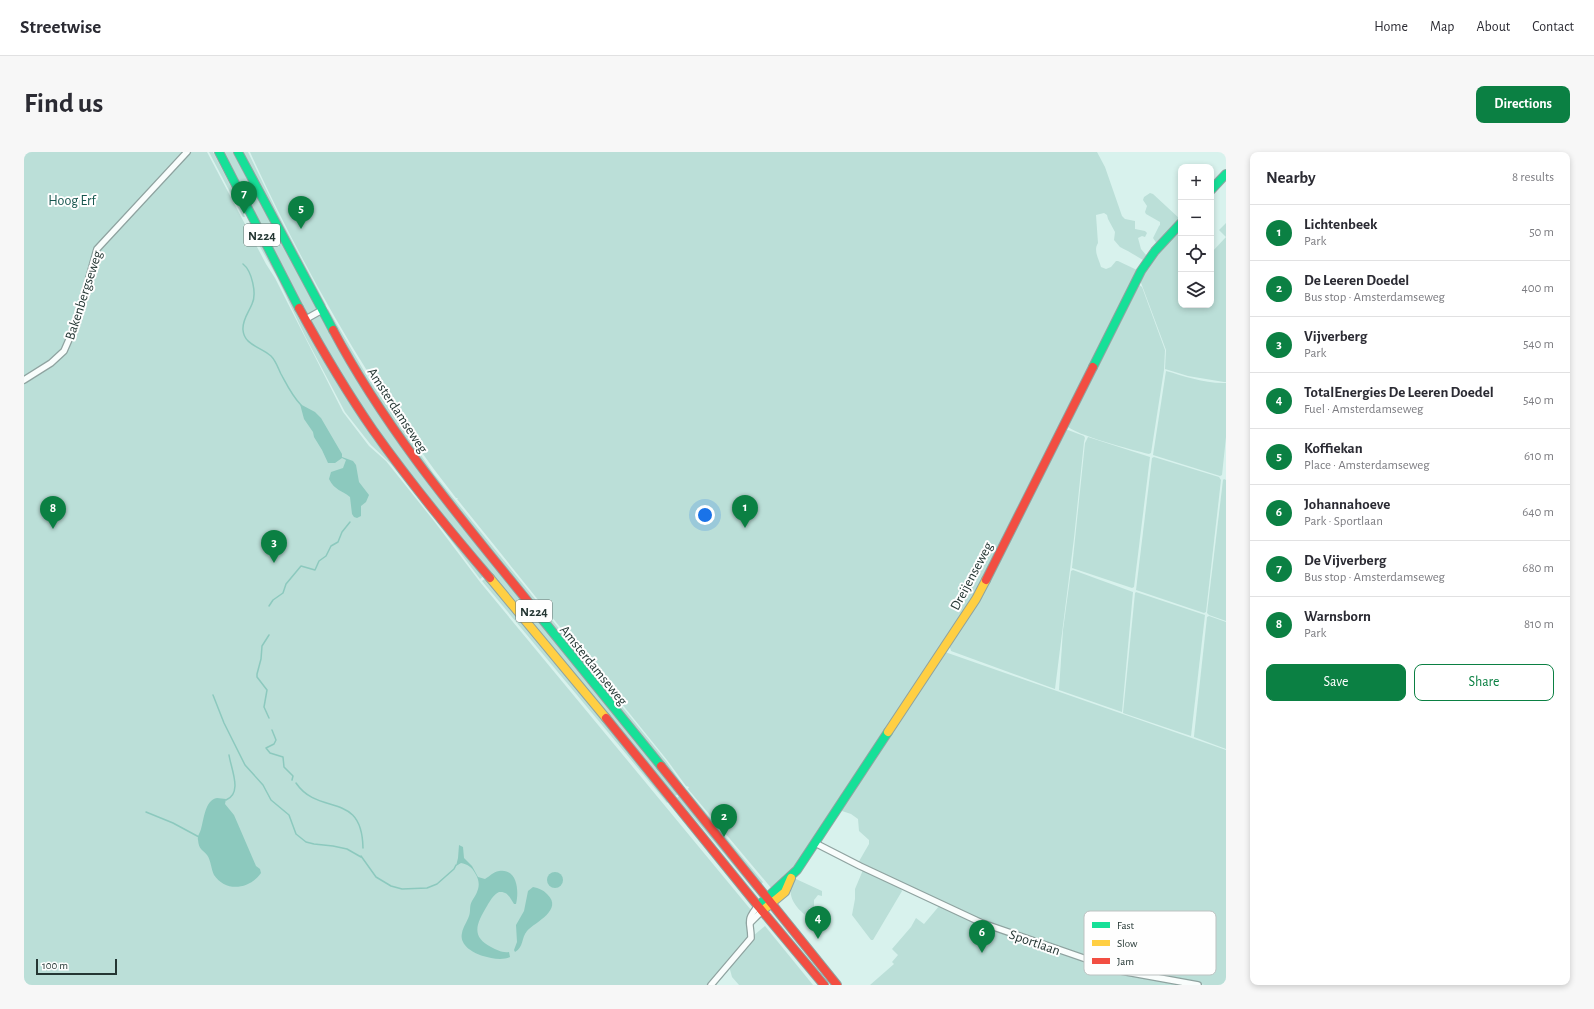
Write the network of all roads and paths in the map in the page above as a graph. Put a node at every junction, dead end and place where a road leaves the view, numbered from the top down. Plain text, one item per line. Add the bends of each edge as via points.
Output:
1 (187, 152) edge
2 (219, 152) edge
3 (238, 152) edge
4 (1226, 174) edge
5 (1214, 187) edge
6 (1178, 226) edge
7 (322, 310) junction
8 (306, 319) junction
9 (24, 380) edge
10 (815, 843) junction
11 (768, 901) junction
12 (760, 909) junction
13 (1084, 958) edge
14 (1143, 975) edge
15 (711, 985) edge
16 (824, 985) edge
17 (837, 985) edge
18 (1198, 985) edge

1 - 9 street, Bakenbergseweg via 97,248 77,321 64,351 51,363
2 - 8 main road, Amsterdamseweg / N224
3 - 7 main road, Amsterdamseweg / N224
4 - 5 main road
6 - 10 main road, Dreijenseweg via 1141,272 976,599
7 - 8 street
7 - 11 main road, Amsterdamseweg / N224 via 375,401 434,485
8 - 12 main road, Amsterdamseweg / N224 via 349,394 396,460
10 - 11 main road, Dreijenseweg via 793,874 785,892
10 - 13 street, Sportlaan via 982,923
11 - 12 main road, Dreijenseweg
11 - 17 main road, Amsterdamseweg / N224
12 - 15 street via 752,914 749,925 751,938
12 - 16 main road, Amsterdamseweg / N224
14 - 18 street, Sportlaan

